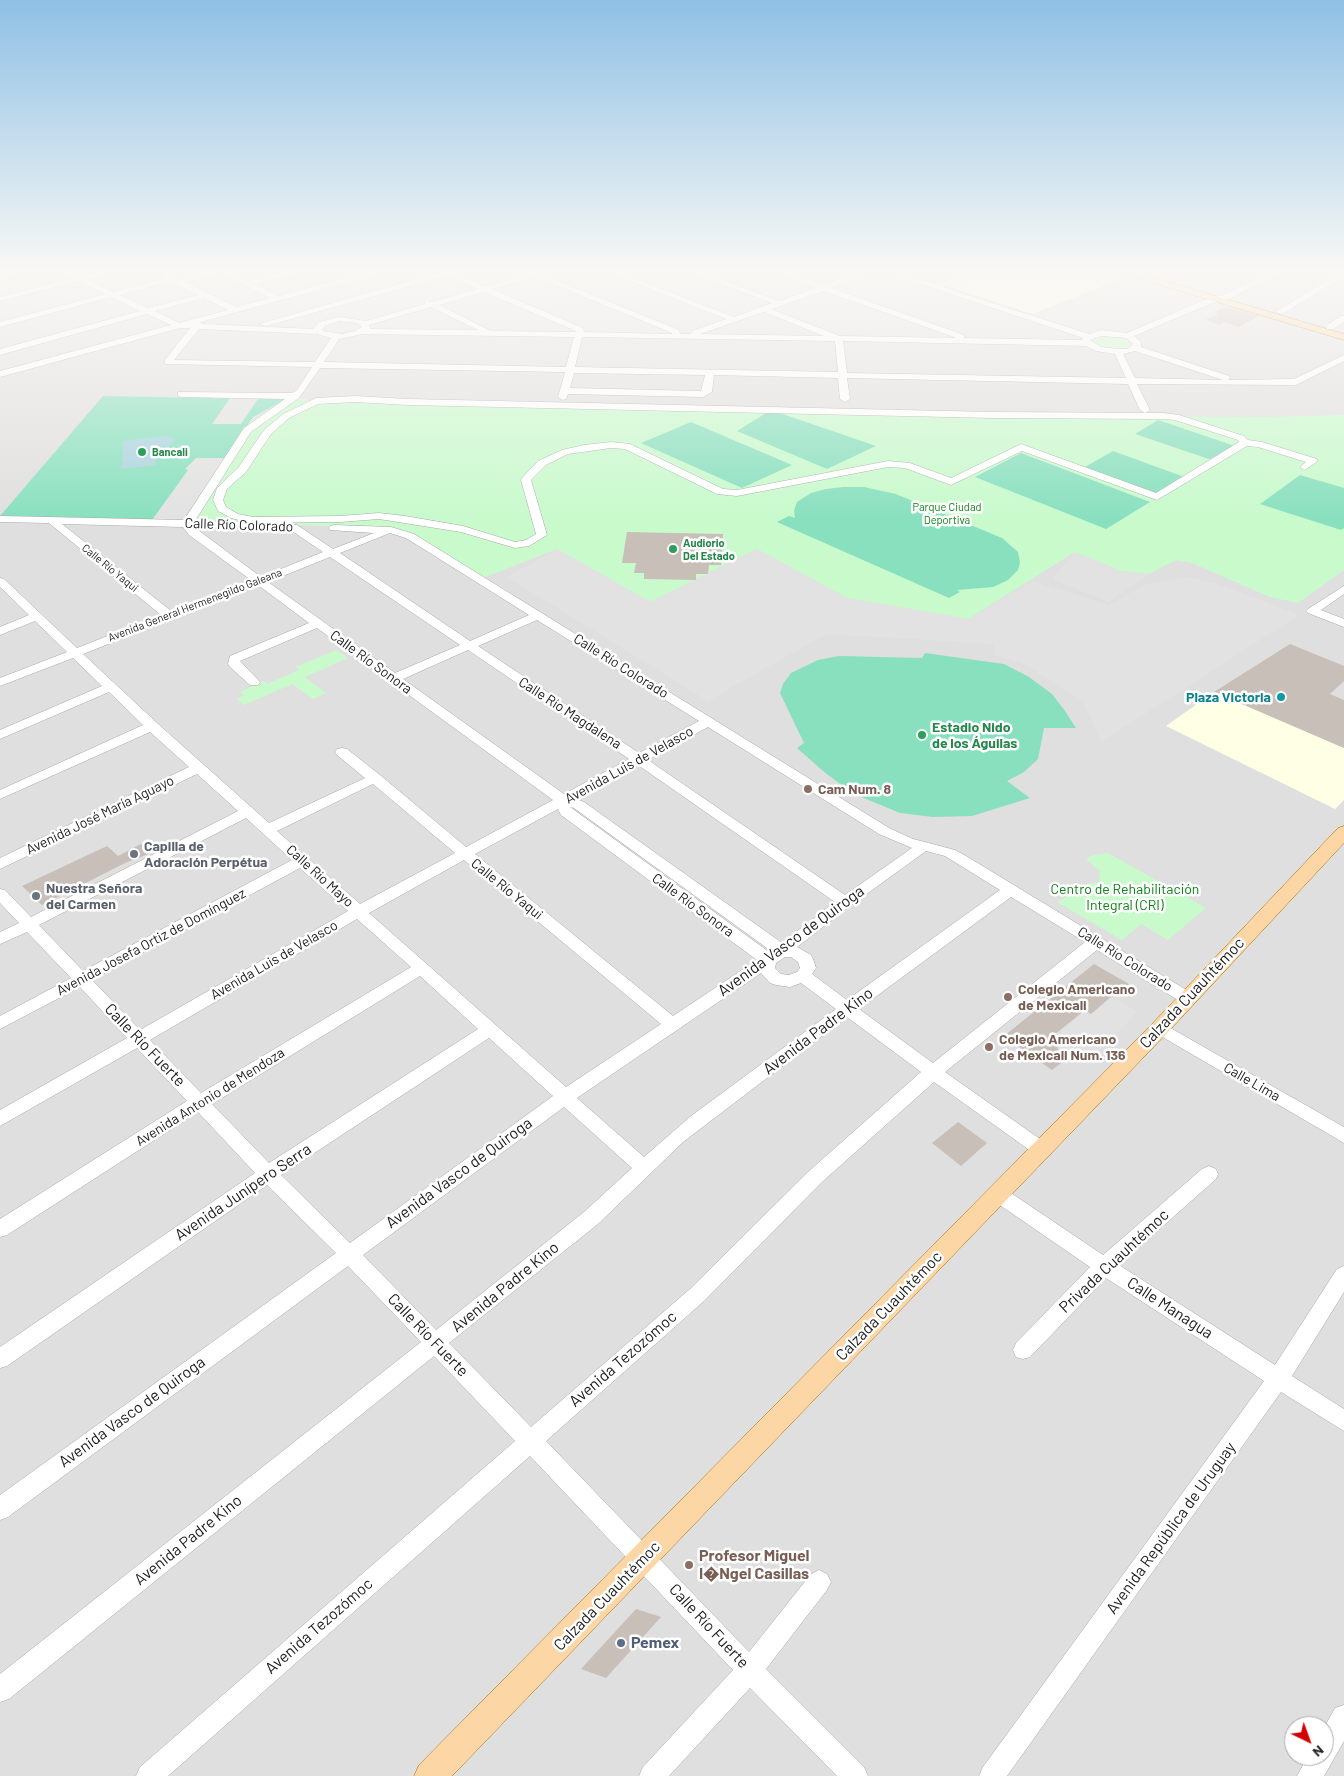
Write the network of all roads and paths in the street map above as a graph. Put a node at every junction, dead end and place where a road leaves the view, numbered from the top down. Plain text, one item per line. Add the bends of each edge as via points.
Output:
1 (65, 355) edge
2 (174, 355) edge
3 (325, 355) edge
4 (573, 355) edge
5 (838, 355) edge
6 (1119, 355) edge
7 (1149, 355) edge
8 (1151, 355) edge
9 (1344, 358) edge
10 (318, 366) junction
11 (569, 370) junction
12 (1, 372) edge
13 (710, 373) junction
14 (842, 376) junction
15 (1131, 381) junction
16 (642, 382) junction
17 (1220, 382) junction
18 (1239, 383) junction
19 (181, 394) dead end
20 (296, 396) junction
21 (845, 398) dead end
22 (1145, 410) dead end
23 (1245, 443) junction
24 (1305, 467) dead end
25 (0, 519) edge
26 (52, 520) junction
27 (188, 523) junction
28 (292, 527) junction
29 (391, 530) junction
30 (330, 553) junction
31 (259, 580) junction
32 (1, 584) edge
33 (1344, 589) edge
34 (539, 614) junction
35 (168, 615) junction
36 (37, 616) junction
37 (318, 623) junction
38 (1344, 623) edge
39 (0, 631) edge
40 (468, 646) junction
41 (75, 651) junction
42 (394, 678) junction
43 (0, 682) edge
44 (254, 682) dead end
45 (112, 686) junction
46 (709, 721) junction
47 (152, 726) junction
48 (0, 735) edge
49 (342, 752) dead end
50 (640, 760) junction
51 (200, 767) junction
52 (375, 778) junction
53 (0, 795) edge
54 (562, 799) junction
55 (248, 811) junction
56 (268, 829) junction
57 (1344, 832) edge
58 (924, 846) junction
59 (464, 854) junction
60 (303, 860) junction
61 (0, 864) edge
62 (1012, 889) junction
63 (0, 894) edge
64 (845, 902) junction
65 (360, 911) junction
66 (29, 924) junction
67 (0, 938) edge
68 (1096, 942) junction
69 (775, 956) junction
70 (422, 968) junction
71 (803, 976) junction
72 (82, 979) junction
73 (1188, 998) junction
74 (846, 1008) junction
75 (0, 1023) edge
76 (672, 1024) junction
77 (1160, 1028) junction
78 (490, 1029) junction
79 (138, 1039) junction
80 (932, 1072) junction
81 (565, 1097) junction
82 (200, 1102) junction
83 (0, 1119) edge
84 (1344, 1136) edge
85 (1041, 1149) junction
86 (644, 1168) junction
87 (268, 1174) junction
88 (1208, 1174) dead end
89 (998, 1194) junction
90 (0, 1229) edge
91 (349, 1254) junction
92 (1104, 1266) junction
93 (1344, 1276) edge
94 (436, 1343) junction
95 (1023, 1350) dead end
96 (0, 1359) edge
97 (1279, 1378) junction
98 (1344, 1421) edge
99 (530, 1440) junction
100 (0, 1509) edge
101 (644, 1558) junction
102 (819, 1582) dead end
103 (750, 1670) junction
104 (0, 1690) edge
105 (1344, 1717) edge
106 (1334, 1734) edge
107 (852, 1775) edge
108 (149, 1776) edge
109 (430, 1776) edge
110 (652, 1776) edge
111 (992, 1776) edge

1 - 12 street
2 - 10 street via 168,362
3 - 10 street
4 - 11 street
5 - 14 street
6 - 15 street
7 - 17 street
8 - 18 street
9 - 18 street via 1296,382
10 - 11 street
10 - 20 street
11 - 16 street
11 - 16 street via 564,394
13 - 14 street
13 - 16 street
13 - 16 street via 707,392 703,394
14 - 15 street
14 - 21 street
15 - 17 street
15 - 22 street
17 - 18 street
19 - 20 street
20 - 27 street via 247,430
23 - 23 street via 1241,438 1164,416 993,415 345,399 316,401 286,416 267,432 242,470 222,488 218,500 222,508 234,516 253,520 379,516 463,529 515,545 529,543 542,535 526,480 542,463 565,452 584,448 628,446 721,492 738,493 888,464 906,465 951,482 1021,447 1157,497
23 - 24 street via 1259,444 1313,461
25 - 26 street, Calle Río Colorado
26 - 27 street, Calle Río Colorado
26 - 35 street, Calle Río Yaqui
27 - 28 street, Calle Río Colorado
27 - 31 street, Calle Río Sonora via 193,532
28 - 29 street, Calle Río Colorado
28 - 30 street, Calle Río Magdalena
29 - 30 street, Avenida General Hermenegildo Galeana
29 - 34 street, Calle Río Colorado via 410,536
30 - 31 street, Avenida General Hermenegildo Galeana
30 - 40 street, Calle Río Magdalena
31 - 35 street, Avenida General Hermenegildo Galeana
31 - 37 street, Calle Río Sonora
32 - 36 street, Calle Río Mayo
33 - 38 street via 1312,611
34 - 40 street
34 - 46 street, Calle Río Colorado
35 - 41 street, Avenida General Hermenegildo Galeana
36 - 39 street
36 - 41 street, Calle Río Mayo
37 - 42 street, Calle Río Sonora
37 - 44 street via 234,660 234,664
40 - 42 street
40 - 50 street, Calle Río Magdalena
41 - 43 street, Avenida General Hermenegildo Galeana
41 - 45 street, Calle Río Mayo
42 - 54 street, Calle Río Sonora
45 - 47 street, Calle Río Mayo
45 - 48 street
46 - 50 street, Avenida Luis de Velasco
46 - 58 street, Calle Río Colorado via 884,831
47 - 51 street, Calle Río Mayo
47 - 53 street
49 - 52 street, Calle Río Yaqui
50 - 54 street, Avenida Luis de Velasco
50 - 64 street, Calle Río Magdalena
51 - 55 street, Calle Río Mayo
51 - 61 street, Avenida José María Aguayo
52 - 56 street
52 - 59 street, Calle Río Yaqui
54 - 59 street, Avenida Luis de Velasco
54 - 69 street, Calle Río Sonora via 566,812
55 - 56 street, Calle Río Mayo
55 - 66 street
56 - 60 street, Calle Río Mayo
57 - 73 main road, Calzada Cuauhtémoc
58 - 62 street, Calle Río Colorado via 950,853
58 - 64 street, Avenida Vasco de Quiroga
59 - 65 street, Avenida Luis de Velasco
59 - 76 street, Calle Río Yaqui
60 - 65 street, Calle Río Mayo
60 - 72 street, Avenida Josefa Ortiz de Domínguez
62 - 68 street, Calle Río Colorado
62 - 74 street, Avenida Padre Kino
63 - 66 street, Calle Río Fuerte
64 - 69 street, Avenida Vasco de Quiroga
65 - 70 street, Calle Río Mayo
65 - 79 street, Avenida Luis de Velasco
66 - 67 street
66 - 72 street, Calle Río Fuerte
68 - 73 street, Calle Río Colorado
68 - 80 street, Avenida Tezozómoc
69 - 71 street, Calle Río Sonora via 795,952 805,959 808,968
69 - 71 street, Calle Río Sonora via 767,970 776,979 790,981
69 - 76 street, Avenida Vasco de Quiroga
70 - 78 street, Calle Río Mayo
70 - 82 street, Avenida Antonio de Mendoza
71 - 74 street
72 - 75 street, Avenida Josefa Ortiz de Domínguez
72 - 79 street, Calle Río Fuerte
73 - 77 main road, Calzada Cuauhtémoc
74 - 80 street
74 - 86 street, Avenida Padre Kino via 697,1121
76 - 81 street, Avenida Vasco de Quiroga
77 - 84 street, Calle Lima
77 - 85 main road, Calzada Cuauhtémoc
78 - 81 street, Calle Río Mayo
78 - 87 street, Avenida Junípero Serra
79 - 82 street, Calle Río Fuerte
79 - 83 street, Avenida Luis de Velasco
80 - 85 street
80 - 99 street, Avenida Tezozómoc via 803,1189 697,1295
81 - 86 street, Calle Río Mayo
81 - 91 street, Avenida Vasco de Quiroga
82 - 87 street, Calle Río Fuerte
82 - 90 street, Avenida Antonio de Mendoza
85 - 89 main road, Calzada Cuauhtémoc
86 - 94 street, Avenida Padre Kino via 591,1218
87 - 91 street, Calle Río Fuerte
87 - 96 street, Avenida Junípero Serra
88 - 92 street, Privada Cuauhtémoc
89 - 92 street, Calle Managua
89 - 101 main road, Calzada Cuauhtémoc
91 - 94 street, Calle Río Fuerte
91 - 100 street, Avenida Vasco de Quiroga
92 - 95 street, Privada Cuauhtémoc
92 - 97 street, Calle Managua
93 - 97 street, Avenida República de Uruguay
94 - 99 street, Calle Río Fuerte
94 - 104 street, Avenida Padre Kino
97 - 98 street, Calle Managua
97 - 111 street, Avenida República de Uruguay
99 - 101 street, Calle Río Fuerte
99 - 108 street, Avenida Tezozómoc
101 - 103 street, Calle Río Fuerte
101 - 109 main road, Calzada Cuauhtémoc
102 - 103 street
103 - 107 street, Calle Río Fuerte
103 - 110 street
105 - 106 street

